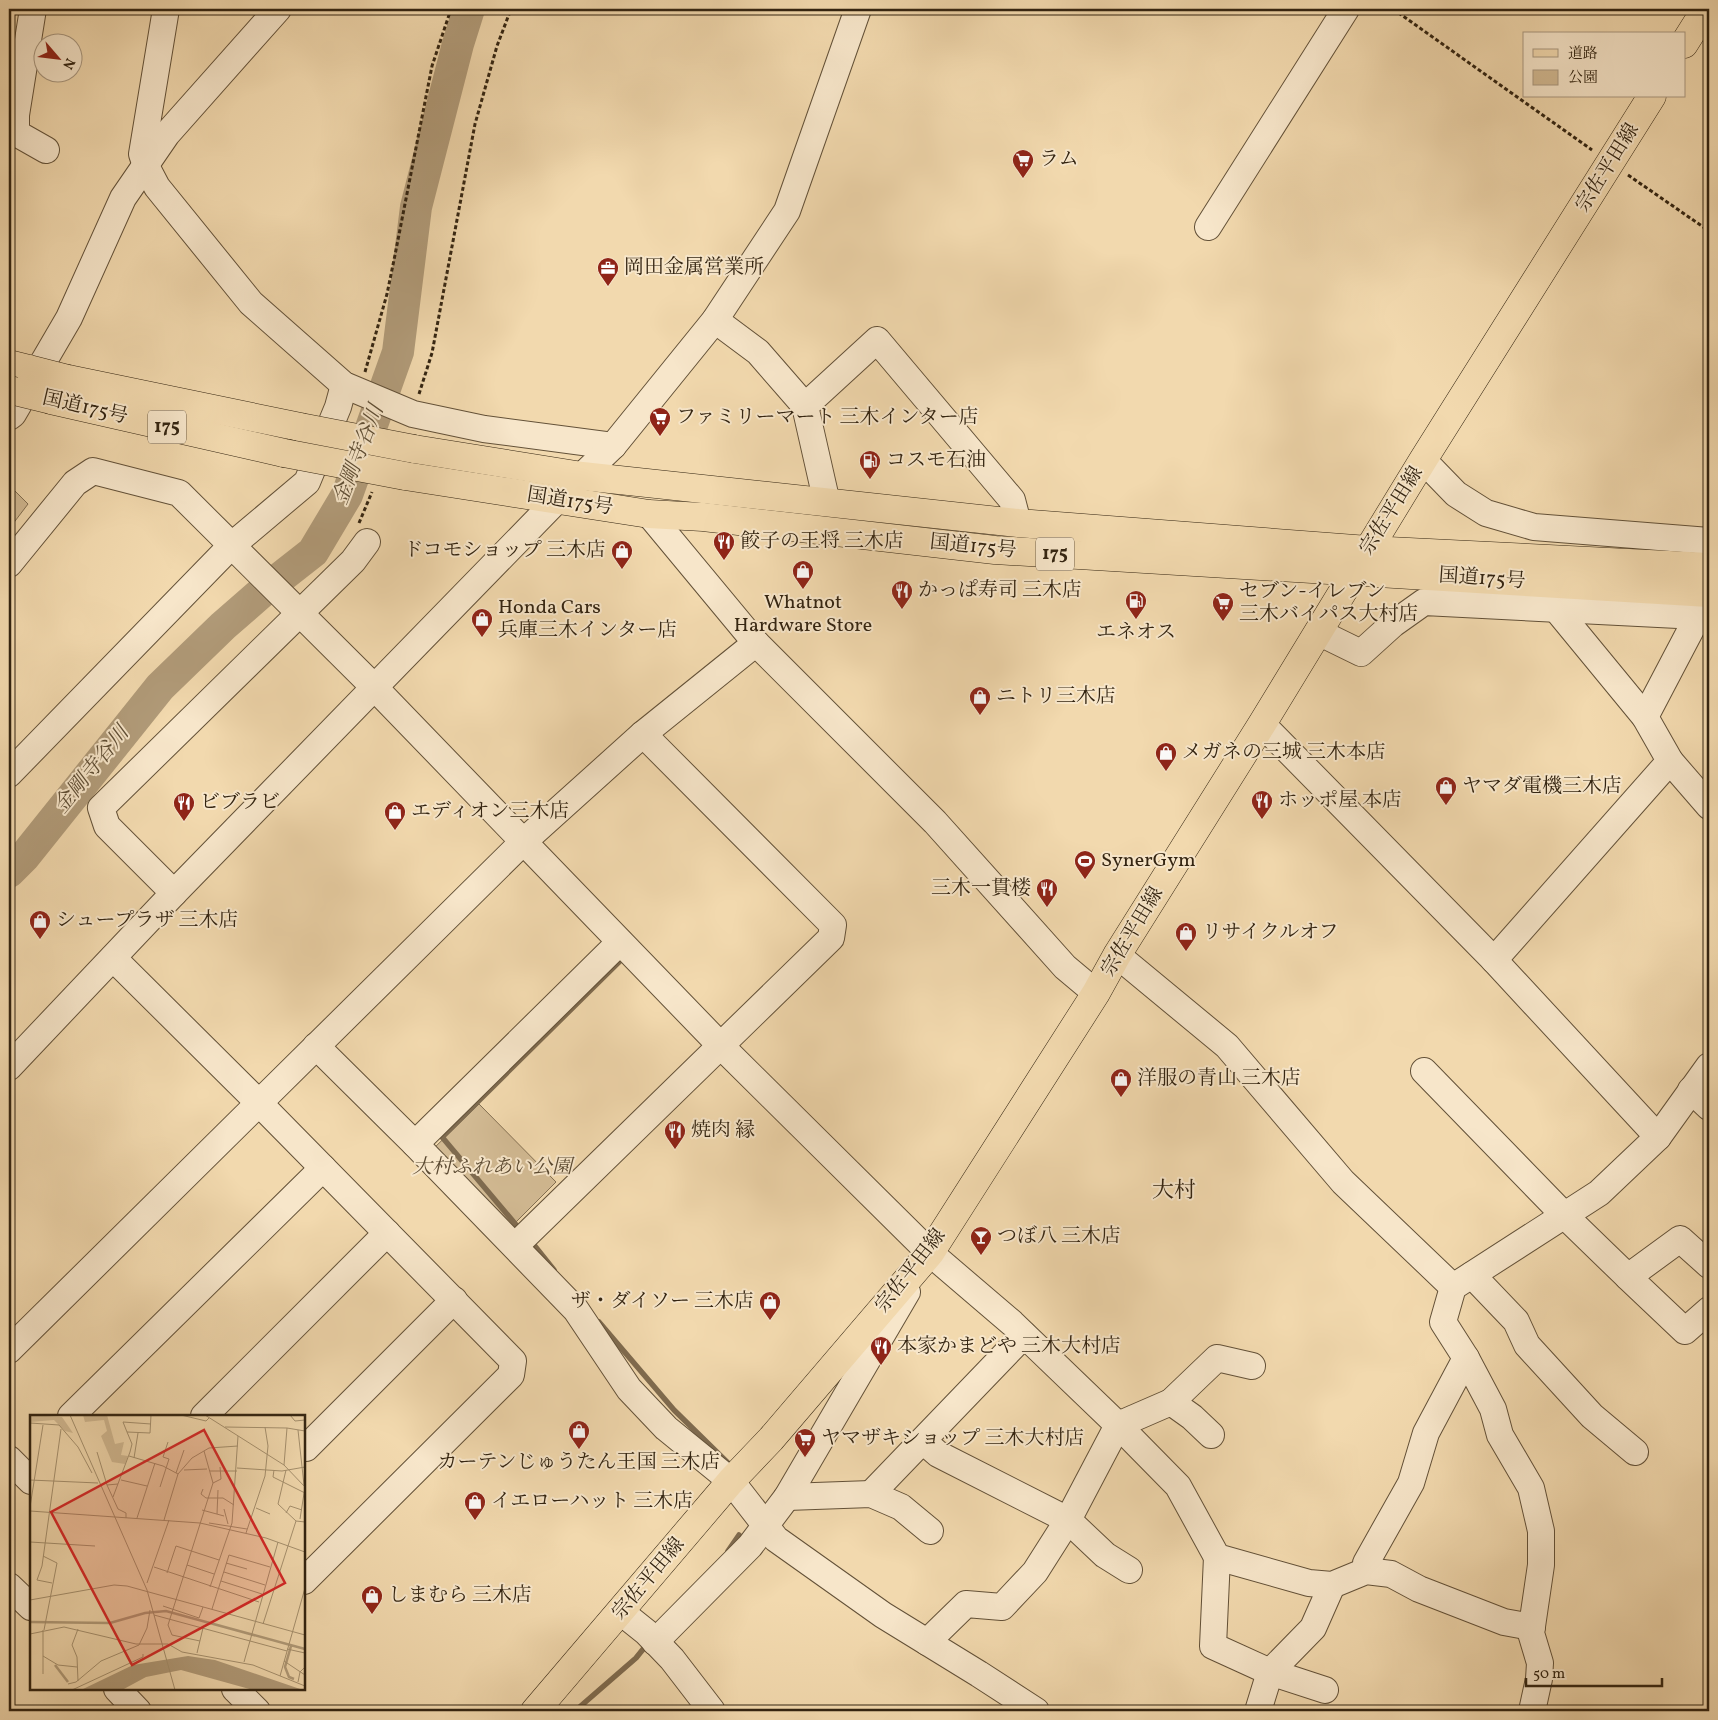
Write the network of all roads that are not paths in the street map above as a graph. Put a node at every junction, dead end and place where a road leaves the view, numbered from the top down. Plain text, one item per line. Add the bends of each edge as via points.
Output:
1 (33, 9) edge
2 (166, 9) edge
3 (278, 9) edge
4 (858, 9) edge
5 (1346, 9) edge
6 (1706, 9) edge
7 (1686, 41) edge
8 (1651, 98) edge
9 (46, 150) dead end
10 (146, 166) junction
11 (1208, 227) dead end
12 (715, 320) junction
13 (14, 378) edge
14 (351, 388) junction
15 (805, 406) junction
16 (9, 417) edge
17 (614, 446) junction
18 (1423, 460) junction
19 (582, 476) junction
20 (557, 500) junction
21 (827, 503) junction
22 (650, 514) junction
23 (1018, 523) junction
24 (1709, 541) edge
25 (367, 542) dead end
26 (231, 546) junction
27 (1361, 560) junction
28 (9, 564) edge
29 (1709, 567) edge
30 (294, 608) junction
31 (1705, 608) edge
32 (1557, 610) junction
33 (1318, 632) junction
34 (756, 643) junction
35 (375, 688) junction
36 (1645, 717) junction
37 (1262, 724) junction
38 (643, 734) junction
39 (1670, 761) junction
40 (9, 774) edge
41 (1709, 806) edge
42 (523, 842) junction
43 (174, 893) junction
44 (620, 942) junction
45 (1117, 955) junction
46 (113, 958) junction
47 (1494, 960) junction
48 (1096, 993) junction
49 (316, 1046) junction
50 (721, 1046) junction
51 (1709, 1066) edge
52 (9, 1067) edge
53 (1424, 1071) dead end
54 (1700, 1099) edge
55 (259, 1103) junction
56 (1658, 1137) junction
57 (415, 1144) junction
58 (323, 1168) junction
59 (1564, 1215) junction
60 (387, 1233) junction
61 (515, 1246) junction
62 (930, 1252) junction
63 (1709, 1265) edge
64 (1628, 1277) junction
65 (1463, 1281) junction
66 (454, 1300) junction
67 (1709, 1310) edge
68 (1024, 1335) junction
69 (9, 1350) edge
70 (1466, 1358) junction
71 (1252, 1366) dead end
72 (1171, 1402) junction
73 (72, 1415) edge
74 (205, 1415) edge
75 (1118, 1425) junction
76 (1211, 1435) dead end
77 (922, 1441) junction
78 (306, 1448) dead end
79 (1636, 1452) dead end
80 (731, 1481) junction
81 (872, 1494) junction
82 (787, 1496) junction
83 (1068, 1520) junction
84 (766, 1526) junction
85 (930, 1532) dead end
86 (1217, 1557) junction
87 (1129, 1570) dead end
88 (1366, 1571) junction
89 (305, 1579) edge
90 (1332, 1585) junction
91 (9, 1586) edge
92 (30, 1606) edge
93 (621, 1612) junction
94 (1532, 1627) junction
95 (655, 1642) junction
96 (927, 1642) junction
97 (1270, 1672) junction
98 (118, 1690) edge
99 (236, 1690) edge
100 (1324, 1690) dead end
101 (138, 1711) edge
102 (257, 1711) edge
103 (535, 1711) edge
104 (712, 1711) edge
105 (1036, 1711) edge
106 (1258, 1711) edge
107 (1532, 1711) edge

1 - 9 street via 16,133
2 - 10 street via 142,154
3 - 10 street via 168,134
4 - 12 street via 787,211
5 - 11 street
6 - 7 main road
8 - 18 main road, 宗佐平田線
10 - 14 street via 157,187 251,303
10 - 16 street via 123,198 56,342 14,414
12 - 15 street via 758,352
12 - 17 street
13 - 19 main road, 国道175号 / 175, bridge via 68,379 414,449
13 - 20 main road, 国道175号 / 175, bridge via 51,400 284,453
14 - 17 street via 413,414 484,429
14 - 26 street via 338,407 307,482
15 - 21 street
15 - 23 street via 877,340 1012,500
17 - 19 street
18 - 24 street via 1456,494 1486,513 1534,527
18 - 27 main road, 宗佐平田線
19 - 20 street
19 - 21 main road, 国道175号 / 175
20 - 22 main road, 国道175号 / 175
20 - 35 street
21 - 23 main road, 国道175号 / 175
22 - 27 main road, 国道175号 / 175 via 703,517 996,550
22 - 34 street
23 - 27 main road, 国道175号 / 175
25 - 30 street via 353,561
26 - 28 street via 179,493 93,471 75,483
26 - 30 street
26 - 40 street
27 - 29 main road, 国道175号 / 175
27 - 31 main road, 国道175号 / 175
27 - 33 main road, 宗佐平田線
30 - 35 street
30 - 43 street via 101,808 107,826
31 - 32 street
31 - 36 street
32 - 33 street via 1424,602 1361,653
32 - 36 street
33 - 37 main road, 宗佐平田線
34 - 38 street
34 - 48 street via 934,822 1065,967
35 - 42 street
35 - 43 street
36 - 39 street
37 - 45 main road, 宗佐平田線
37 - 47 street
38 - 42 street
38 - 50 street via 833,925 830,938
39 - 41 street
39 - 47 street
42 - 44 street
42 - 49 street
43 - 46 street
44 - 50 street
44 - 57 street
45 - 48 main road, 宗佐平田線
45 - 65 street via 1226,1046 1343,1182
46 - 52 street
46 - 55 street
47 - 56 street
48 - 62 main road, 宗佐平田線
49 - 55 street
49 - 57 street
50 - 61 street
50 - 62 street
51 - 54 street
53 - 59 street
54 - 56 street
55 - 58 street
55 - 69 street
56 - 59 street via 1599,1193
57 - 61 street
58 - 60 street
58 - 73 street
59 - 64 street
59 - 65 street
60 - 66 street
60 - 74 street
61 - 80 street via 576,1310 629,1389 647,1409
62 - 68 street
62 - 80 main road, 宗佐平田線 via 771,1439
62 - 82 street
63 - 64 street via 1680,1238
64 - 67 street via 1685,1331
65 - 70 street via 1443,1322
65 - 79 street via 1516,1321 1527,1345 1592,1416
66 - 78 street
66 - 89 street via 513,1361 511,1375
68 - 75 street
68 - 77 street
70 - 88 street via 1426,1434 1411,1484 1366,1563
70 - 94 street via 1493,1409 1500,1435 1531,1488 1541,1531 1541,1565
71 - 72 street via 1217,1358
72 - 75 street
72 - 76 street
75 - 83 street
75 - 86 street via 1178,1486
77 - 81 street
77 - 83 street via 938,1454
80 - 84 street
80 - 93 main road, 宗佐平田線
81 - 82 street
81 - 85 street via 901,1507
82 - 84 street
83 - 87 street via 1105,1555
83 - 96 street via 1035,1572 1002,1607 966,1604
84 - 95 street
84 - 96 street via 776,1539
86 - 90 street via 1309,1583
86 - 97 street via 1214,1646
88 - 90 street
88 - 94 street via 1391,1574 1419,1589 1504,1622
90 - 97 street via 1312,1628
91 - 92 street
93 - 95 street
93 - 103 main road, 宗佐平田線
94 - 107 street via 1540,1663 1540,1679
95 - 104 street
96 - 105 street
97 - 100 street
97 - 106 street
98 - 101 street
99 - 102 street

